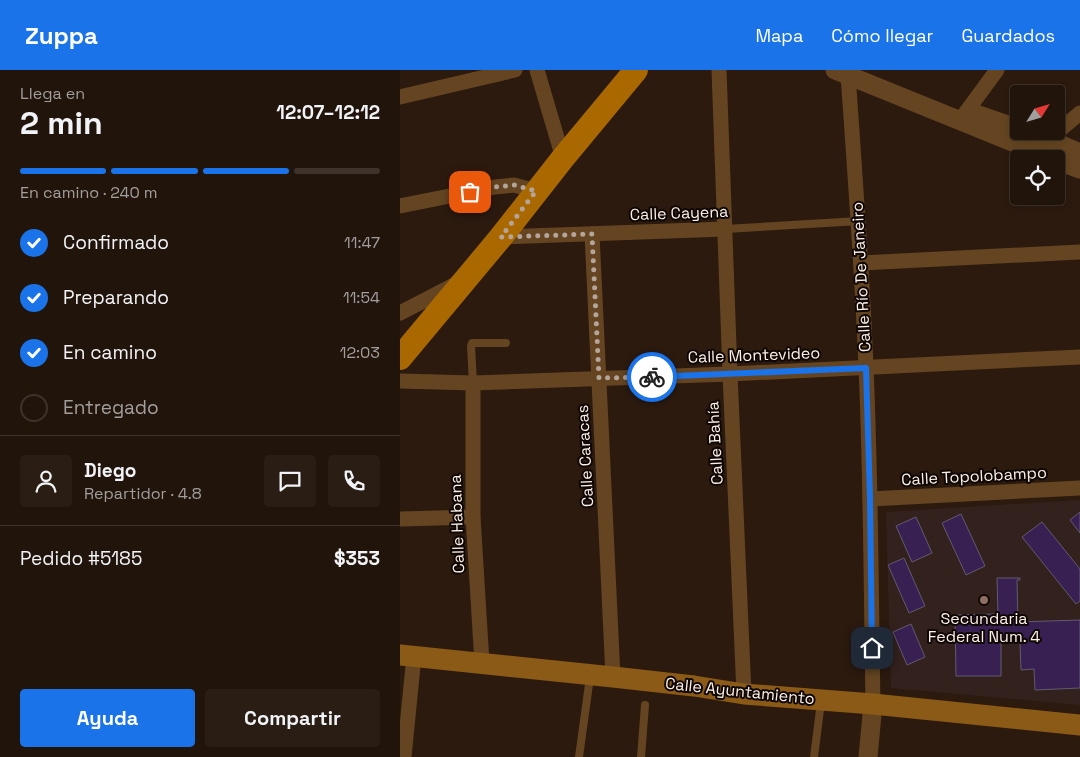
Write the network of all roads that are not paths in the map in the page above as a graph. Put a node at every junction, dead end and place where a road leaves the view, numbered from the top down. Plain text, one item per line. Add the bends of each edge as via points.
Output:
1 (515, 70) edge
2 (537, 70) edge
3 (636, 70) edge
4 (719, 70) edge
5 (867, 70) edge
6 (997, 70) edge
7 (846, 72) edge
8 (400, 97) edge
9 (1080, 113) edge
10 (964, 116) junction
11 (1010, 127) edge
12 (1035, 140) edge
13 (1041, 145) junction
14 (1046, 150) edge
15 (1080, 154) edge
16 (563, 158) junction
17 (1065, 163) edge
18 (1080, 169) edge
19 (536, 191) junction
20 (400, 206) edge
21 (858, 222) junction
22 (724, 229) junction
23 (592, 234) junction
24 (501, 237) junction
25 (1080, 252) edge
26 (861, 263) junction
27 (466, 279) junction
28 (400, 313) edge
29 (506, 343) dead end
30 (1080, 357) edge
31 (400, 358) edge
32 (866, 368) junction
33 (730, 374) junction
34 (599, 378) junction
35 (400, 381) edge
36 (473, 383) junction
37 (1080, 488) edge
38 (870, 498) junction
39 (473, 517) junction
40 (400, 520) edge
41 (407, 655) edge
42 (482, 663) junction
43 (591, 675) junction
44 (613, 677) junction
45 (744, 694) junction
46 (821, 700) junction
47 (873, 704) junction
48 (645, 705) dead end
49 (1080, 725) edge
50 (404, 757) edge
51 (579, 757) edge
52 (640, 757) edge
53 (814, 757) edge
54 (868, 757) edge

1 - 8 street
2 - 16 street
3 - 16 main road
4 - 22 street, Calle Bahía
5 - 10 street
6 - 10 street
7 - 10 street
7 - 21 street, Calle Río De Janeiro
9 - 13 street
10 - 11 street
10 - 13 street
12 - 13 street
13 - 14 street
13 - 15 street
16 - 19 main road
17 - 18 street
19 - 20 street via 514,185 504,186
19 - 24 main road
21 - 22 lane, Calle Cayena
21 - 26 street, Calle Río De Janeiro
22 - 23 street, Calle Cayena
22 - 33 street, Calle Bahía
23 - 24 street, Calle Cayena
23 - 34 street, Calle Caracas
24 - 27 main road
25 - 26 street
26 - 32 street, Calle Río De Janeiro
27 - 28 street
27 - 31 main road
29 - 36 lane via 472,344
30 - 32 street, Calle Montevideo
32 - 33 street, Calle Montevideo
32 - 38 street, Calle Río De Janeiro
33 - 34 street, Calle Montevideo
33 - 45 street, Calle Bahía
34 - 36 street, Calle Montevideo
34 - 44 street, Calle Caracas
35 - 36 street, Calle Montevideo
36 - 39 street, Calle Habana
37 - 38 street, Calle Topolobampo
38 - 47 street, Calle Río De Janeiro
39 - 40 street
39 - 42 street, Calle Habana
41 - 42 main road, Calle Ayuntamiento
41 - 50 street
42 - 43 main road, Calle Ayuntamiento
43 - 44 main road, Calle Ayuntamiento
43 - 51 lane
44 - 45 main road, Calle Ayuntamiento
45 - 46 main road, Calle Ayuntamiento
46 - 47 main road, Calle Ayuntamiento
46 - 53 lane
47 - 49 main road, Calle Ayuntamiento
47 - 54 street, Calle Río De Janeiro
48 - 52 lane

